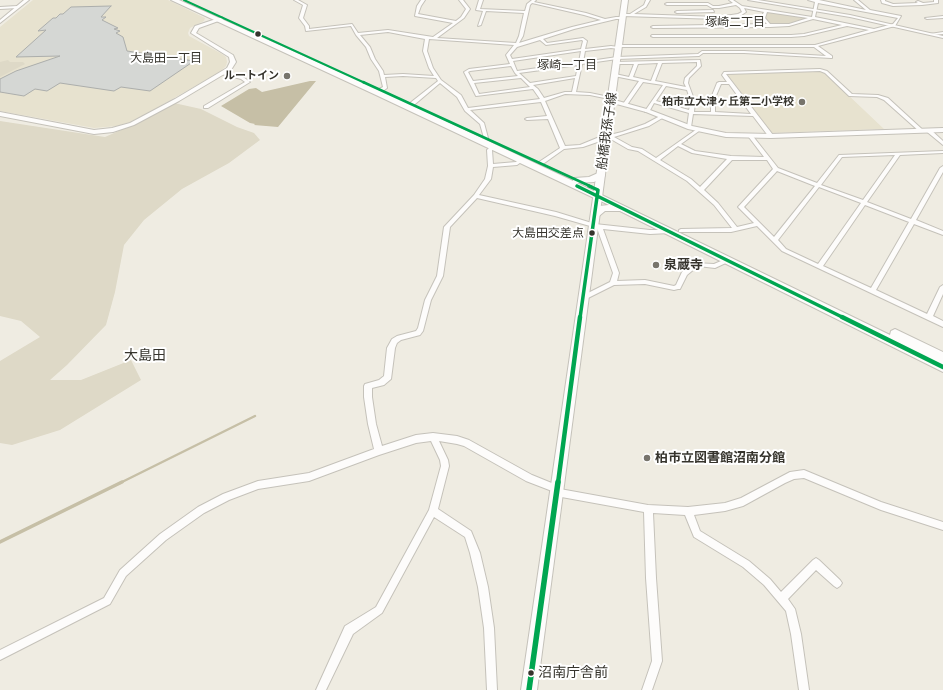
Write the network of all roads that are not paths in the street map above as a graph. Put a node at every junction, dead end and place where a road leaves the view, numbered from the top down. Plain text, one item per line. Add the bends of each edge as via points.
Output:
1 (27, 0) edge
2 (174, 0) edge
3 (184, 0) edge
4 (243, 0) edge
5 (256, 0) edge
6 (296, 0) edge
7 (423, 0) edge
8 (462, 0) edge
9 (481, 0) edge
10 (622, 0) edge
11 (625, 0) edge
12 (648, 0) edge
13 (664, 0) edge
14 (730, 0) edge
15 (750, 0) edge
16 (810, 0) edge
17 (850, 0) edge
18 (883, 0) edge
19 (916, 0) edge
20 (936, 0) edge
21 (532, 1) edge
22 (817, 1) edge
23 (857, 1) edge
24 (511, 4) dead end
25 (667, 4) junction
26 (736, 4) junction
27 (922, 4) junction
28 (17, 7) junction
29 (741, 7) junction
30 (0, 8) edge
31 (485, 10) junction
32 (815, 10) junction
33 (712, 11) dead end
34 (766, 11) junction
35 (871, 11) junction
36 (509, 12) junction
37 (527, 12) junction
38 (677, 12) junction
39 (631, 15) junction
40 (739, 15) junction
41 (623, 16) junction
42 (654, 16) junction
43 (680, 17) junction
44 (943, 17) edge
45 (813, 18) junction
46 (927, 18) dead end
47 (219, 19) junction
48 (606, 21) junction
49 (0, 22) edge
50 (456, 22) junction
51 (479, 25) dead end
52 (847, 25) junction
53 (894, 25) junction
54 (770, 26) junction
55 (653, 27) junction
56 (748, 27) junction
57 (569, 30) junction
58 (876, 31) junction
59 (943, 33) edge
60 (357, 34) junction
61 (932, 34) junction
62 (653, 36) junction
63 (756, 36) junction
64 (943, 37) edge
65 (427, 38) junction
66 (434, 38) junction
67 (541, 39) junction
68 (583, 39) junction
69 (516, 45) junction
70 (652, 46) junction
71 (695, 46) junction
72 (815, 46) junction
73 (619, 47) junction
74 (765, 47) junction
75 (583, 50) junction
76 (699, 54) junction
77 (652, 56) junction
78 (510, 60) junction
79 (617, 61) junction
80 (698, 61) junction
81 (660, 62) junction
82 (580, 63) junction
83 (636, 63) junction
84 (512, 65) junction
85 (516, 72) junction
86 (223, 73) junction
87 (615, 75) junction
88 (383, 76) junction
89 (522, 77) junction
90 (576, 78) junction
91 (631, 78) junction
92 (439, 79) junction
93 (642, 80) junction
94 (472, 82) junction
95 (654, 82) junction
96 (730, 83) junction
97 (529, 84) junction
98 (666, 85) junction
99 (534, 88) junction
100 (688, 89) junction
101 (381, 90) junction
102 (574, 93) junction
103 (543, 100) junction
104 (611, 100) junction
105 (654, 102) junction
106 (412, 104) junction
107 (625, 104) junction
108 (206, 107) dead end
109 (467, 109) junction
110 (647, 111) junction
111 (691, 112) junction
112 (0, 114) edge
113 (713, 114) junction
114 (755, 115) junction
115 (662, 116) junction
116 (550, 117) junction
117 (527, 119) dead end
118 (689, 127) junction
119 (697, 130) junction
120 (943, 130) edge
121 (925, 131) junction
122 (750, 136) junction
123 (771, 136) junction
124 (609, 137) junction
125 (486, 138) junction
126 (677, 144) junction
127 (943, 144) edge
128 (493, 147) junction
129 (563, 148) junction
130 (943, 152) edge
131 (898, 154) junction
132 (731, 158) junction
133 (768, 159) junction
134 (521, 160) junction
135 (656, 160) junction
136 (541, 163) junction
137 (491, 166) junction
138 (943, 168) edge
139 (776, 169) junction
140 (601, 175) junction
141 (940, 177) edge
142 (577, 180) junction
143 (818, 186) junction
144 (701, 190) junction
145 (598, 193) junction
146 (476, 196) junction
147 (865, 203) junction
148 (622, 208) junction
149 (912, 221) junction
150 (595, 223) junction
151 (759, 224) junction
152 (736, 229) junction
153 (675, 231) junction
154 (943, 233) edge
155 (775, 240) junction
156 (728, 260) junction
157 (820, 266) junction
158 (613, 283) junction
159 (943, 287) edge
160 (872, 291) junction
161 (584, 298) junction
162 (929, 317) junction
163 (943, 324) edge
164 (943, 357) edge
165 (943, 367) edge
166 (433, 437) junction
167 (379, 451) junction
168 (556, 490) junction
169 (648, 509) junction
170 (433, 511) junction
171 (688, 511) junction
172 (943, 526) edge
173 (837, 583) dead end
174 (781, 599) junction
175 (0, 655) edge
176 (321, 690) edge
177 (492, 690) edge
178 (529, 690) edge
179 (647, 690) edge
180 (804, 690) edge

1 - 28 street
2 - 47 highway
3 - 47 highway
4 - 5 street
6 - 60 street via 305,6 301,18 307,26 306,30 352,25
7 - 50 street via 416,14
8 - 50 street via 468,9
9 - 31 street via 478,10
10 - 11 street
11 - 41 main road, 船橋我孫子線
12 - 39 street
13 - 25 street
14 - 26 street
15 - 32 street
16 - 22 street
17 - 23 street
18 - 27 street via 893,5
19 - 27 street
20 - 27 street via 936,3
21 - 37 street
21 - 48 street
22 - 32 street
22 - 35 street
23 - 35 street
24 - 36 street
25 - 26 street via 708,4 719,7
25 - 38 street
26 - 29 street
28 - 30 street
28 - 49 street
29 - 34 street
29 - 40 street via 744,12
31 - 36 street
31 - 51 street
32 - 45 street
32 - 53 street
33 - 38 street
34 - 45 street
34 - 54 street via 763,18
35 - 53 street via 898,15 900,17
36 - 37 street
37 - 69 street
38 - 43 street
39 - 41 street
39 - 42 street
40 - 43 street via 718,18
40 - 56 street
41 - 48 street
41 - 73 main road, 船橋我孫子線
42 - 43 street
42 - 55 street
44 - 46 street
45 - 52 street
45 - 54 street via 794,25
47 - 86 street via 197,27 193,33 231,56 233,62
47 - 101 highway
47 - 128 highway
48 - 57 street
50 - 66 street
52 - 58 street
52 - 63 street via 799,36
53 - 58 street
53 - 61 street
54 - 56 street
55 - 56 street
55 - 62 street
56 - 63 street
57 - 67 street
57 - 68 street
58 - 72 street
59 - 61 street
60 - 65 street via 388,31
60 - 88 street via 368,47
61 - 64 street
62 - 63 street
62 - 70 street
63 - 74 street
65 - 66 street
65 - 92 street via 425,54
66 - 69 street
67 - 68 street via 546,44
67 - 69 street
68 - 75 street
69 - 78 street via 508,55
70 - 71 street
70 - 73 street
70 - 77 street
71 - 74 street
71 - 76 street
72 - 74 street
72 - 76 street via 831,57 744,52
73 - 75 street
73 - 79 main road, 船橋我孫子線
75 - 78 street
75 - 82 street
76 - 77 street
76 - 80 street
77 - 79 street
78 - 84 street
79 - 82 street
79 - 83 street
79 - 87 main road, 船橋我孫子線
80 - 81 street
80 - 100 street via 698,66 687,78
81 - 83 street
81 - 95 street
82 - 85 street
82 - 90 street
83 - 91 street
84 - 85 street
84 - 94 street via 469,70 466,72
85 - 89 street
86 - 108 street via 235,75 248,82
86 - 112 street via 150,115 113,130 85,130
87 - 91 street
87 - 104 main road, 船橋我孫子線
88 - 92 street via 402,75
88 - 101 street via 385,88
89 - 94 street
89 - 97 street
90 - 97 street
90 - 102 street
91 - 93 street
92 - 106 street
92 - 109 street via 459,96
93 - 95 street
93 - 107 street
94 - 99 street via 478,95
95 - 98 street
96 - 113 street via 718,83 713,98
96 - 114 street
96 - 121 street via 725,73 820,70 826,72 851,95 886,98
97 - 99 street
98 - 100 street
98 - 105 street
99 - 103 street
100 - 111 street via 692,97
101 - 106 highway
102 - 103 street
102 - 104 street
103 - 109 street
103 - 116 street
104 - 107 street
104 - 124 main road, 船橋我孫子線
105 - 110 street
105 - 111 street
106 - 125 highway
107 - 110 street
109 - 125 street via 482,123
110 - 115 street
111 - 113 street
111 - 118 street
113 - 114 street
114 - 123 street
115 - 118 street
115 - 124 street via 647,125
116 - 117 street
116 - 129 street
118 - 119 street
119 - 122 street
119 - 126 street
120 - 121 street
121 - 123 street
121 - 127 street
122 - 123 street
122 - 133 street
124 - 129 street via 581,146
124 - 135 street
124 - 140 main road, 船橋我孫子線
125 - 136 highway
126 - 132 street via 694,152
126 - 135 street
128 - 134 highway
128 - 137 street via 489,150
129 - 136 street
130 - 131 street
131 - 143 street via 841,156
131 - 147 street
132 - 133 street
132 - 144 street
133 - 139 street
134 - 137 street via 517,163
134 - 145 highway
135 - 144 street
136 - 142 highway
137 - 146 street via 488,179
138 - 141 street
139 - 143 street
139 - 151 street via 741,207
140 - 142 highway via 591,180
140 - 145 main road, 船橋我孫子線
141 - 149 street
142 - 145 highway
143 - 147 street
143 - 155 street
144 - 152 street
145 - 148 highway
145 - 150 main road, 船橋我孫子線
145 - 153 highway
146 - 150 street
146 - 167 street via 448,227 440,276 428,300 421,329 418,333 394,341 388,377 381,383 368,386 372,424
147 - 149 street
147 - 157 street
148 - 150 highway via 602,208
148 - 153 highway
149 - 154 street
149 - 160 street
150 - 153 street via 650,232
150 - 158 street via 616,273
150 - 161 main road, 船橋我孫子線
151 - 152 street
151 - 155 street
152 - 153 street
153 - 156 highway
153 - 164 highway
155 - 157 street via 784,250
156 - 158 street via 715,266 697,264 684,274 678,287 674,288 645,282
156 - 165 highway
157 - 160 street
158 - 161 street
159 - 162 street
160 - 162 street
161 - 168 main road, 船橋我孫子線
162 - 163 street
166 - 167 street via 416,439
166 - 168 street via 466,443 528,478
166 - 170 street via 445,466
167 - 175 street via 309,477 258,485 201,510 163,537 123,573 106,601
168 - 169 street
168 - 178 main road, 船橋我孫子線
169 - 171 street
169 - 179 street via 650,578 657,661
170 - 176 street via 379,610 349,630
170 - 177 street via 468,534 475,553 489,628
171 - 172 street via 725,507 743,502 782,480 804,474 881,506
171 - 174 street via 697,534 746,564 767,582
173 - 174 street via 816,563
174 - 180 street via 790,609

